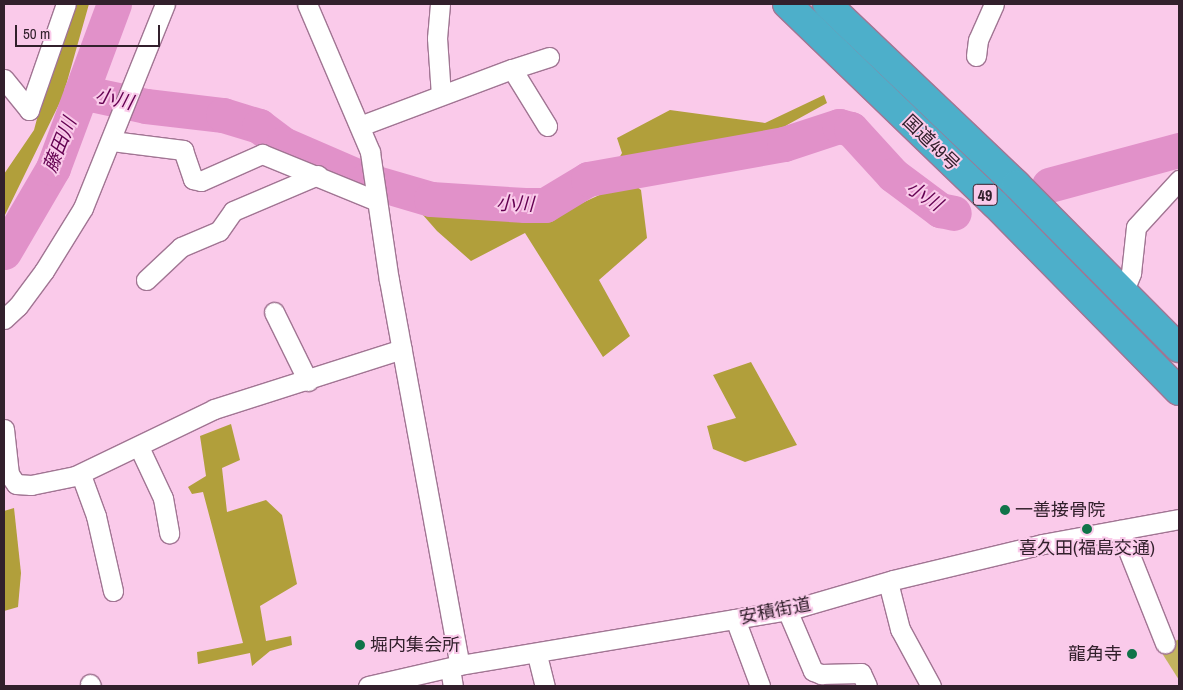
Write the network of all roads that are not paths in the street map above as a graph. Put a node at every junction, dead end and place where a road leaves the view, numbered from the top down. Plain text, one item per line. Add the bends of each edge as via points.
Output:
1 (66, 4) edge
2 (165, 4) edge
3 (307, 4) edge
4 (440, 4) edge
5 (786, 4) edge
6 (827, 4) edge
7 (994, 4) edge
8 (976, 56) dead end
9 (549, 57) dead end
10 (512, 69) junction
11 (4, 79) edge
12 (441, 95) junction
13 (360, 126) junction
14 (547, 126) dead end
15 (112, 141) junction
16 (318, 175) junction
17 (1179, 180) edge
18 (376, 196) junction
19 (146, 280) dead end
20 (1123, 293) junction
21 (274, 312) dead end
22 (4, 319) edge
23 (1179, 348) edge
24 (402, 349) junction
25 (308, 382) junction
26 (1179, 391) edge
27 (4, 429) edge
28 (139, 447) junction
29 (81, 475) junction
30 (1179, 519) edge
31 (1120, 530) junction
32 (169, 532) dead end
33 (888, 582) junction
34 (113, 591) dead end
35 (787, 610) junction
36 (735, 620) junction
37 (1166, 643) dead end
38 (537, 655) junction
39 (455, 666) junction
40 (372, 686) edge
41 (453, 686) edge
42 (545, 686) edge
43 (760, 686) edge
44 (867, 686) edge
45 (931, 686) edge

1 - 11 street via 29,110
2 - 15 street
3 - 13 street
4 - 12 street
5 - 26 highway, 国道49号 / 49 via 995,204
6 - 20 highway, 国道49号 / 49 via 1016,184
7 - 8 street via 978,40
9 - 10 street
10 - 12 street
10 - 14 street
12 - 13 street
13 - 18 street via 374,173
15 - 16 street via 183,150 193,179 201,181 262,154
15 - 22 street via 83,208 44,271
16 - 18 street
16 - 19 street via 233,211 219,231 181,247
17 - 20 street via 1136,228 1131,274
18 - 24 street
20 - 23 highway, 国道49号 / 49
21 - 25 street
24 - 25 street
24 - 39 street
25 - 28 street via 214,408
27 - 29 street via 9,474 16,484 31,485
28 - 29 street
28 - 32 street via 163,498
29 - 34 street via 96,516
30 - 31 street, 安積街道
31 - 33 street, 安積街道 via 1043,544
31 - 37 street
33 - 35 street, 安積街道
33 - 45 street via 900,629
35 - 36 street, 安積街道
35 - 44 street via 813,671 821,674 861,673
36 - 38 street, 安積街道
36 - 43 street
38 - 39 street, 安積街道
38 - 42 street
39 - 40 street, 安積街道
39 - 41 street

